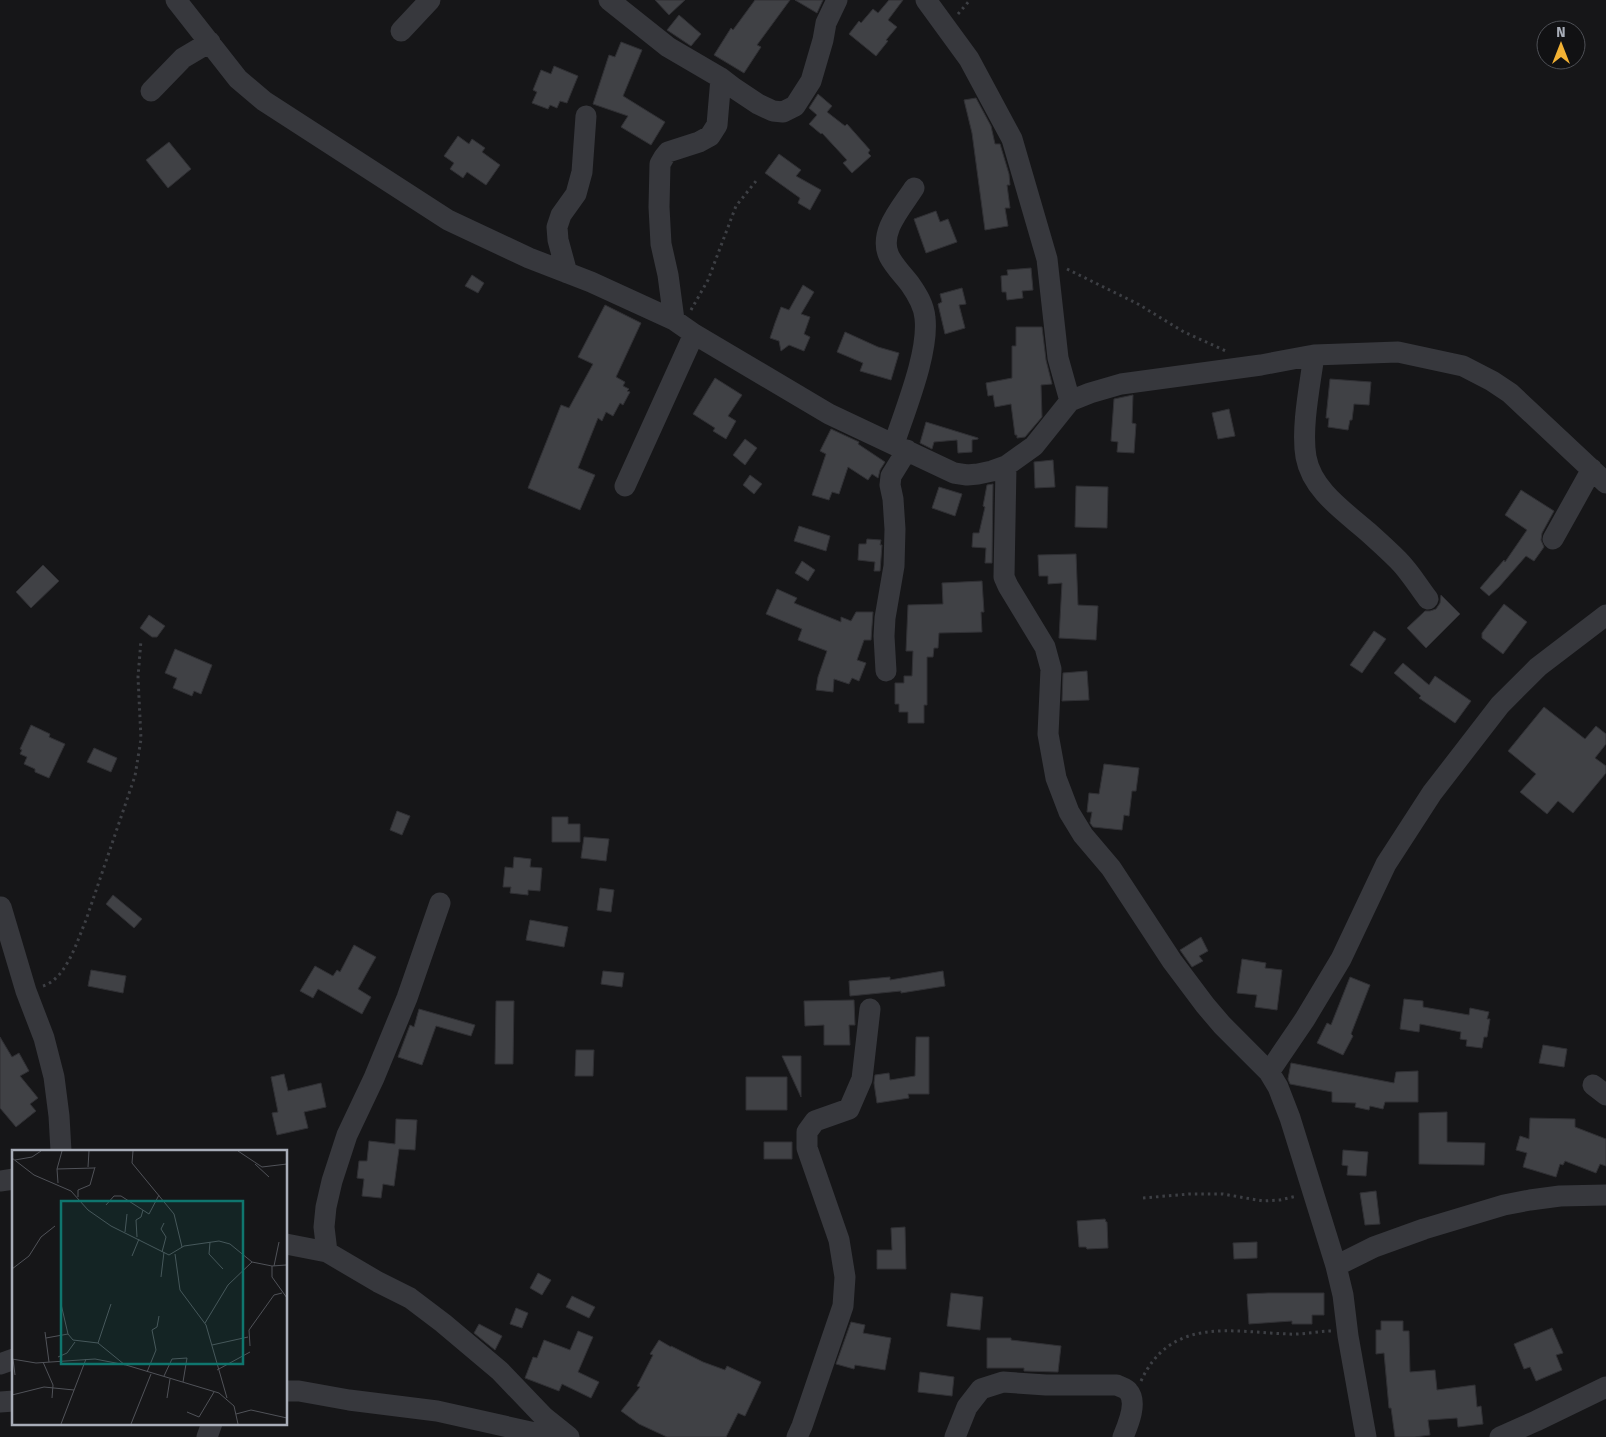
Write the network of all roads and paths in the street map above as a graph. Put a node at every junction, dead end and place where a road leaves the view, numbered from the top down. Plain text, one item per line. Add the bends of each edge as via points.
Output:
1 (176, 0) edge
2 (430, 0) edge
3 (609, 0) edge
4 (837, 0) edge
5 (926, 0) edge
6 (401, 31) dead end
7 (210, 42) junction
8 (722, 78) junction
9 (151, 91) dead end
10 (586, 116) dead end
11 (756, 181) dead end
12 (914, 188) dead end
13 (1047, 259) junction
14 (568, 273) junction
15 (683, 327) junction
16 (1226, 351) dead end
17 (1314, 355) junction
18 (1070, 401) junction
19 (901, 447) junction
20 (1006, 466) junction
21 (1599, 476) edge
22 (625, 486) dead end
23 (1553, 539) dead end
24 (1428, 599) dead end
25 (1606, 615) edge
26 (141, 640) dead end
27 (886, 671) dead end
28 (440, 904) dead end
29 (1, 907) edge
30 (26, 991) junction
31 (870, 1009) dead end
32 (1269, 1072) junction
33 (61, 1150) edge
34 (1313, 1192) junction
35 (1606, 1194) edge
36 (1143, 1198) dead end
37 (288, 1244) edge
38 (327, 1252) junction
39 (1336, 1266) junction
40 (1348, 1336) junction
41 (12, 1360) edge
42 (0, 1364) edge
43 (1606, 1387) edge
44 (288, 1391) edge
45 (1132, 1399) junction
46 (212, 1424) edge
47 (207, 1437) edge
48 (553, 1437) edge
49 (569, 1437) edge
50 (797, 1437) edge
51 (955, 1437) edge
52 (1123, 1437) edge
53 (1366, 1437) edge
54 (1500, 1437) edge

1 - 7 street
2 - 6 street
3 - 8 street via 668,47
4 - 8 street via 826,22 811,81 795,106 783,112 773,111
5 - 13 street via 969,59 1012,139
7 - 9 street via 183,58
7 - 14 street via 238,78 264,101 448,220
8 - 15 street via 717,125 710,136 668,152 660,164 661,244
10 - 14 street via 582,172 576,194 561,215 557,227
11 - 15 path via 736,206 708,280
12 - 19 street via 892,223 886,244 889,257 919,297 925,318 925,342
13 - 16 path
13 - 18 street via 1058,358
14 - 15 street
15 - 19 street via 829,414
15 - 22 street
17 - 18 street via 1121,384
17 - 21 street via 1398,352 1463,366 1510,393
17 - 24 street via 1308,392 1306,457 1316,483 1398,560
18 - 20 street via 1034,446
19 - 20 street via 954,473 978,474
19 - 27 street via 890,486 895,529 894,566 885,618
20 - 32 street via 1004,577 1049,658 1048,734 1056,778 1069,812 1205,1005
21 - 23 street
25 - 32 street via 1538,667 1500,705 1432,792 1386,864 1341,959
26 - 30 path via 138,676 141,739 135,776 86,920 63,971 48,984
28 - 38 street via 407,998 346,1135 326,1207
29 - 30 street
30 - 33 street via 54,1076
31 - 50 street via 862,1079 849,1109 816,1121 807,1132 807,1148 839,1240 845,1277 843,1306
32 - 34 street via 1290,1118
34 - 36 path via 1271,1201 1223,1194
34 - 39 street
35 - 39 street via 1560,1196 1504,1205 1374,1247
37 - 38 street
38 - 49 street via 410,1298 444,1323
39 - 40 street
40 - 45 path via 1331,1330 1292,1334 1225,1330 1191,1334 1163,1348 1146,1370
40 - 53 street
41 - 42 street
43 - 54 street
44 - 48 street via 436,1411
45 - 51 street via 1128,1390 1117,1385 1003,1382 981,1390 966,1407
45 - 52 street via 1130,1419
46 - 47 street

